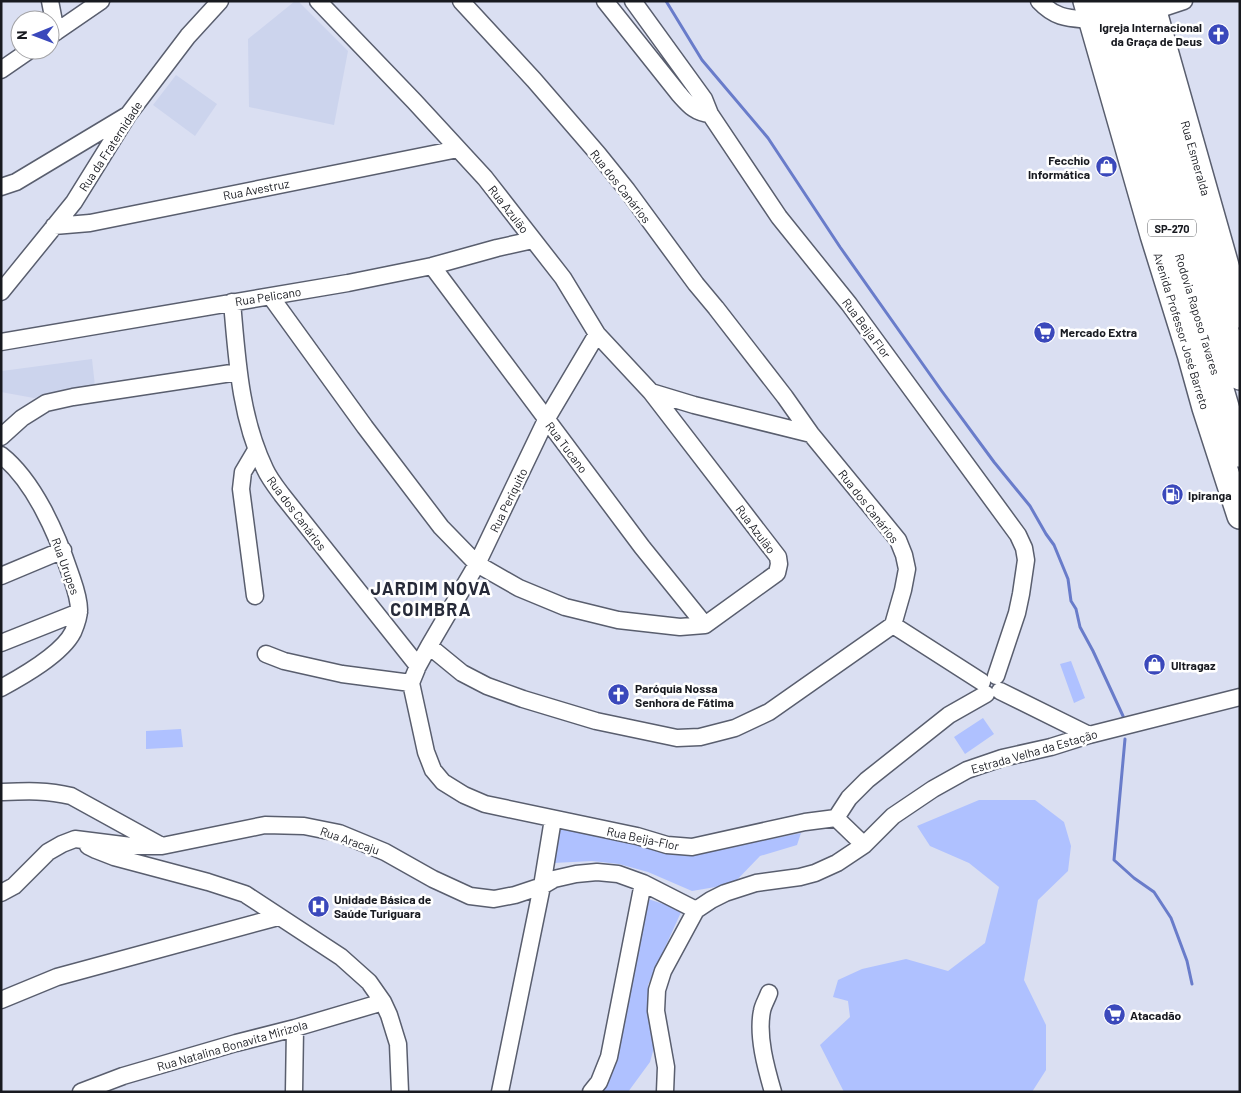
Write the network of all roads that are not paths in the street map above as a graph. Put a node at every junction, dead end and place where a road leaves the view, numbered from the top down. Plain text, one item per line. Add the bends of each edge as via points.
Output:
1 (101, 1) edge
2 (220, 1) edge
3 (318, 1) edge
4 (461, 1) edge
5 (605, 1) edge
6 (633, 1) edge
7 (1127, 1) edge
8 (1184, 1) edge
9 (1148, 4) edge
10 (1043, 5) edge
11 (1094, 7) edge
12 (60, 29) edge
13 (16, 60) edge
14 (1, 70) edge
15 (1150, 77) junction
16 (710, 114) junction
17 (128, 115) junction
18 (458, 149) junction
19 (1, 186) edge
20 (74, 202) junction
21 (90, 223) junction
22 (54, 226) junction
23 (534, 240) junction
24 (432, 266) junction
25 (1, 292) edge
26 (271, 297) junction
27 (232, 302) junction
28 (1240, 315) edge
29 (597, 334) junction
30 (1, 342) edge
31 (238, 372) junction
32 (1240, 377) edge
33 (650, 392) junction
34 (546, 420) junction
35 (811, 434) junction
36 (1, 436) edge
37 (256, 450) junction
38 (1240, 454) edge
39 (1, 455) edge
40 (1240, 516) edge
41 (63, 550) junction
42 (477, 564) junction
43 (1, 576) edge
44 (255, 596) dead end
45 (79, 612) junction
46 (705, 625) junction
47 (893, 625) junction
48 (1, 643) edge
49 (428, 646) junction
50 (266, 654) dead end
51 (418, 666) junction
52 (411, 683) junction
53 (991, 686) junction
54 (1, 688) edge
55 (1240, 696) edge
56 (1089, 735) junction
57 (1, 792) edge
58 (836, 818) junction
59 (553, 819) junction
60 (75, 839) junction
61 (864, 845) junction
62 (162, 846) junction
63 (643, 883) junction
64 (542, 886) junction
65 (1, 893) edge
66 (696, 910) junction
67 (278, 917) junction
68 (769, 993) dead end
69 (1, 1000) edge
70 (383, 1002) junction
71 (295, 1028) junction
72 (83, 1092) edge
73 (294, 1092) edge
74 (400, 1092) edge
75 (500, 1092) edge
76 (591, 1092) edge
77 (665, 1092) edge
78 (773, 1092) edge

1 - 12 street
2 - 17 street, Rua da Fraternidade via 188,36
3 - 18 street, Rua Azulão
4 - 35 street, Rua dos Canários via 598,154
5 - 16 street via 679,94 702,113
6 - 16 street, Rua Beija Flor via 704,99
7 - 15 highway, Rodovia Raposo Tavares / SP-270
8 - 9 street
9 - 15 highway via 1142,14
9 - 28 highway, Rua Esmeralda
10 - 11 street via 1066,18
11 - 38 highway, Rodovia Raposo Tavares / SP-270
11 - 40 highway, Avenida Professor José Barreto via 1153,234
13 - 14 street
15 - 32 highway, Rodovia Raposo Tavares / SP-270
16 - 53 street, Rua Beija Flor via 779,217 850,304 1018,535 1026,560 1023,585 1017,613
17 - 19 street via 16,182
17 - 20 street, Rua da Fraternidade
18 - 21 street, Rua Avestruz
18 - 23 street, Rua Azulão
20 - 21 street via 74,210
20 - 22 street, Rua da Fraternidade
21 - 22 street, Rua Avestruz
22 - 25 street, Rua da Fraternidade
23 - 24 street, Rua Pelicano
23 - 29 street, Rua Azulão via 563,278
24 - 26 street, Rua Pelicano
24 - 34 street, Rua Tucano
26 - 27 street, Rua Pelicano
26 - 42 street, Rua Azulão via 441,527
27 - 30 street, Rua Pelicano
27 - 31 street, Rua dos Canários
29 - 33 street, Rua Azulão
29 - 34 street, Rua Periquito
31 - 36 street via 46,403
31 - 37 street, Rua dos Canários
33 - 35 street
33 - 46 street, Rua Azulão via 778,558 777,573
34 - 42 street, Rua Periquito
34 - 46 street, Rua Tucano
35 - 47 street, Rua dos Canários via 898,540 907,569
37 - 44 street via 243,472 241,488
37 - 51 street, Rua dos Canários via 282,495
39 - 41 street, Rua Urupes via 38,499
41 - 43 street
41 - 45 street, Rua Urupes via 78,596
42 - 46 street, Rua Azulão via 519,588 565,607 627,621 680,628
42 - 49 street, Rua Periquito
45 - 48 street
45 - 54 street, Rua Urupes via 72,634 55,654
47 - 49 street via 769,712 735,728 700,737 677,738 596,721 523,699 462,673
47 - 53 street
49 - 51 street, Rua Periquito
50 - 52 street via 342,674
51 - 52 street
52 - 59 street, Rua Beija-Flor via 426,752 433,770 443,782 486,804
53 - 56 street
53 - 58 street via 867,780
55 - 56 street, Estrada Velha da Estação
56 - 61 street, Estrada Velha da Estação via 967,770 893,816
57 - 62 street via 56,792 71,796
58 - 59 street, Rua Beija-Flor via 692,847 667,845
58 - 61 street
59 - 64 street
60 - 62 street, Rua Aracaju
60 - 65 street via 48,852 14,886
60 - 67 street via 114,857 245,894
61 - 66 street, Estrada Velha da Estação via 815,873 756,883 725,893
62 - 64 street, Rua Aracaju via 265,824 304,826 339,834 385,852 470,896 494,899
63 - 64 street, Rua Aracaju via 618,874 597,872 554,879
63 - 66 street, Rua Aracaju
63 - 76 street via 609,1057 599,1082
64 - 75 street
66 - 77 street, Estrada Velha da Estação via 663,971 657,990 656,1011 666,1067
67 - 69 street via 56,977
67 - 70 street via 341,957 369,982
68 - 78 street via 762,1010 761,1024
70 - 71 street, Rua Natalina Bonavita Mirizola
70 - 74 street via 398,1044
71 - 72 street, Rua Natalina Bonavita Mirizola via 123,1076
71 - 73 street

